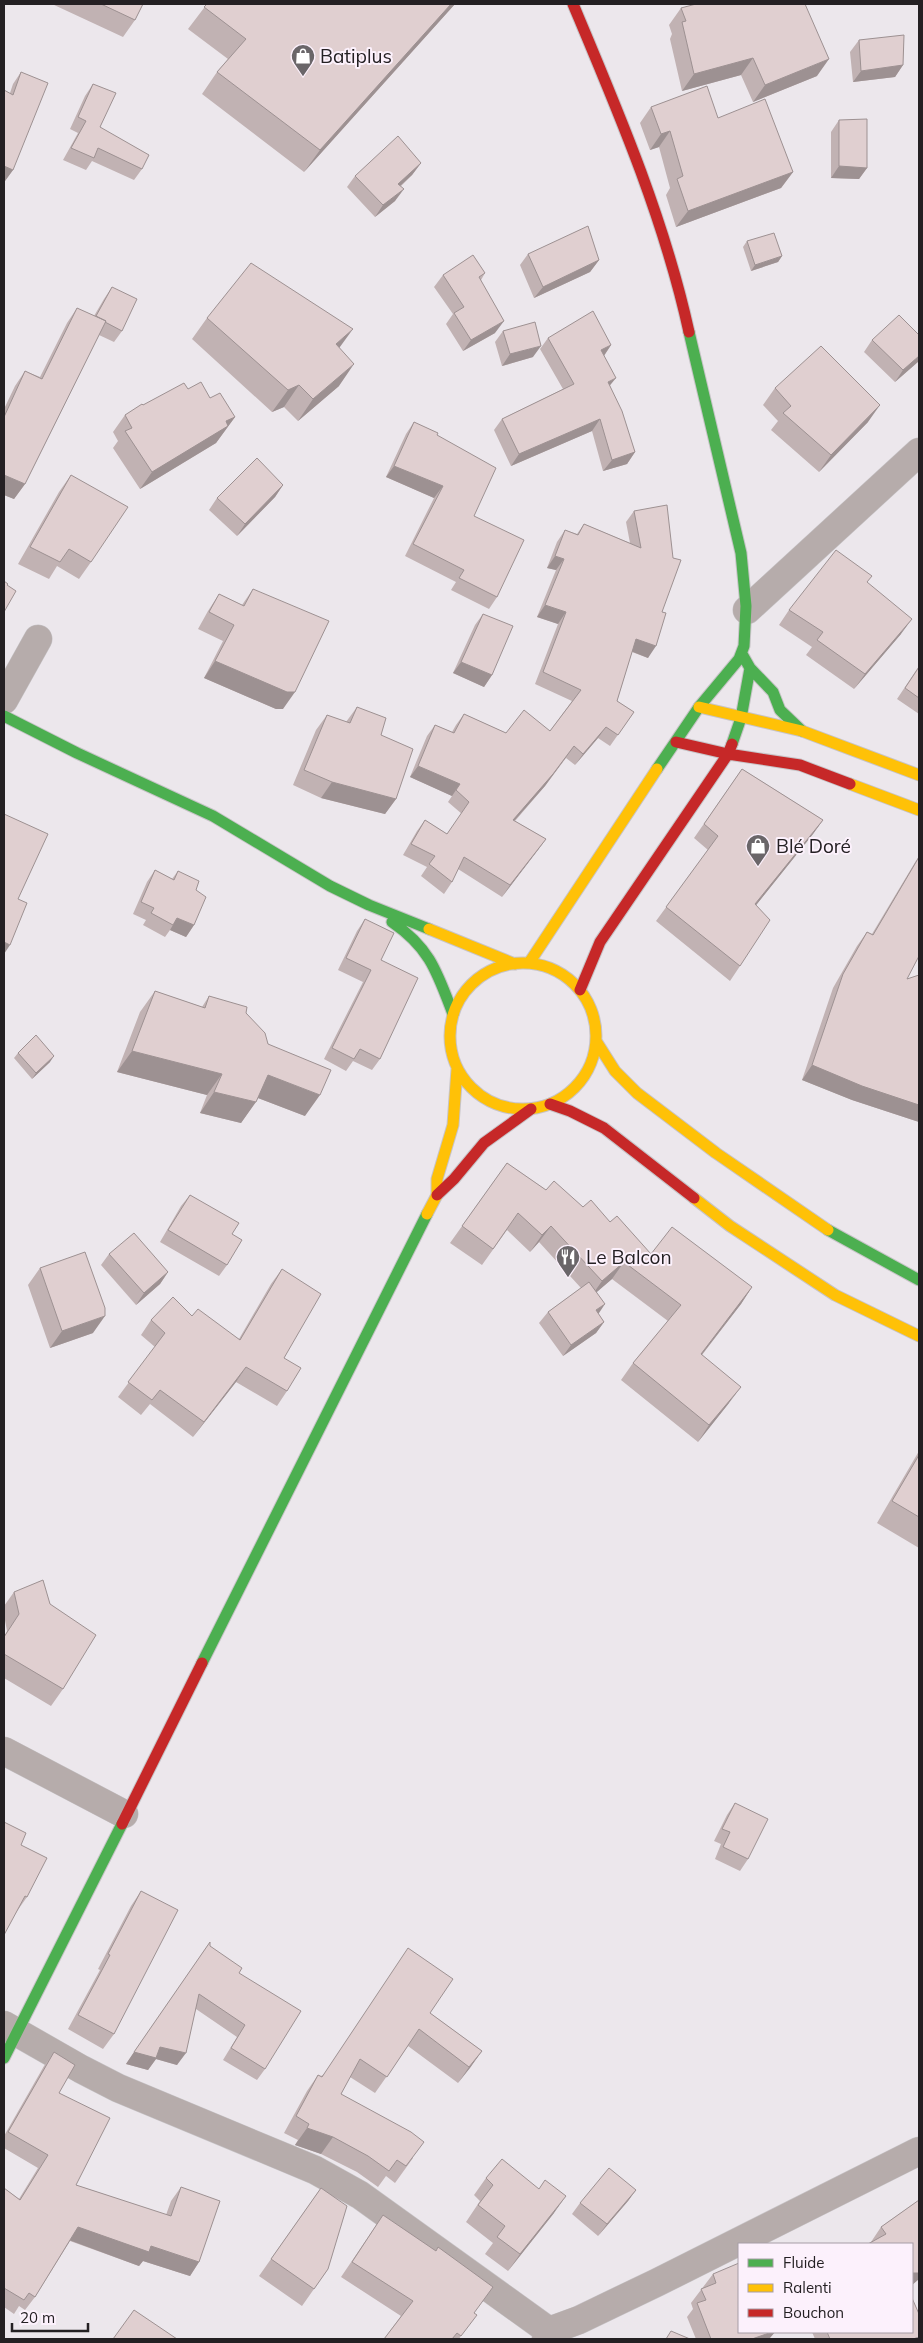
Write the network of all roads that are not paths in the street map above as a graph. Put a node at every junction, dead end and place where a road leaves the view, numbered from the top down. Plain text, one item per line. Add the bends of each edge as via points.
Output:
1 (573, 4) edge
2 (919, 452) edge
3 (747, 610) junction
4 (38, 638) dead end
5 (742, 654) junction
6 (750, 668) junction
7 (4, 700) edge
8 (699, 707) junction
9 (4, 716) edge
10 (741, 718) junction
11 (802, 731) junction
12 (676, 742) junction
13 (728, 754) junction
14 (919, 775) edge
15 (919, 810) edge
16 (369, 905) junction
17 (530, 963) junction
18 (515, 964) junction
19 (580, 990) junction
20 (453, 1014) junction
21 (596, 1041) junction
22 (457, 1069) junction
23 (550, 1104) junction
24 (531, 1109) junction
25 (437, 1195) junction
26 (919, 1280) edge
27 (919, 1336) edge
28 (4, 1751) edge
29 (124, 1814) junction
30 (11, 2029) edge
31 (4, 2058) edge
32 (919, 2151) edge
33 (547, 2335) edge

1 - 3 main road via 647,190 675,275 738,540
2 - 3 street
3 - 5 main road
4 - 7 street
5 - 6 main road
5 - 8 main road
6 - 10 main road
6 - 11 main road via 773,692 780,710
8 - 10 main road
8 - 12 main road
9 - 16 main road via 213,816 330,886
10 - 11 main road
10 - 13 main road
11 - 14 main road
12 - 13 main road
12 - 17 main road
13 - 15 main road via 800,765
13 - 19 main road via 600,942
16 - 18 main road
16 - 20 main road via 414,938 425,952
17 - 18 main road
17 - 19 main road via 557,971
18 - 20 main road via 488,972 472,984
19 - 21 main road via 593,1014
20 - 22 main road via 450,1042
21 - 23 main road via 594,1058 577,1086
21 - 26 main road via 615,1071 637,1093 716,1153 811,1220
22 - 24 main road via 470,1087 488,1101 509,1108
22 - 25 main road via 453,1125 438,1179
23 - 24 main road
23 - 27 main road via 604,1128 730,1226 835,1295
24 - 25 main road via 496,1132 479,1148 451,1186
25 - 29 main road
28 - 29 street
29 - 30 main road
30 - 31 main road
30 - 33 street via 118,2088 315,2170 360,2195
32 - 33 street

